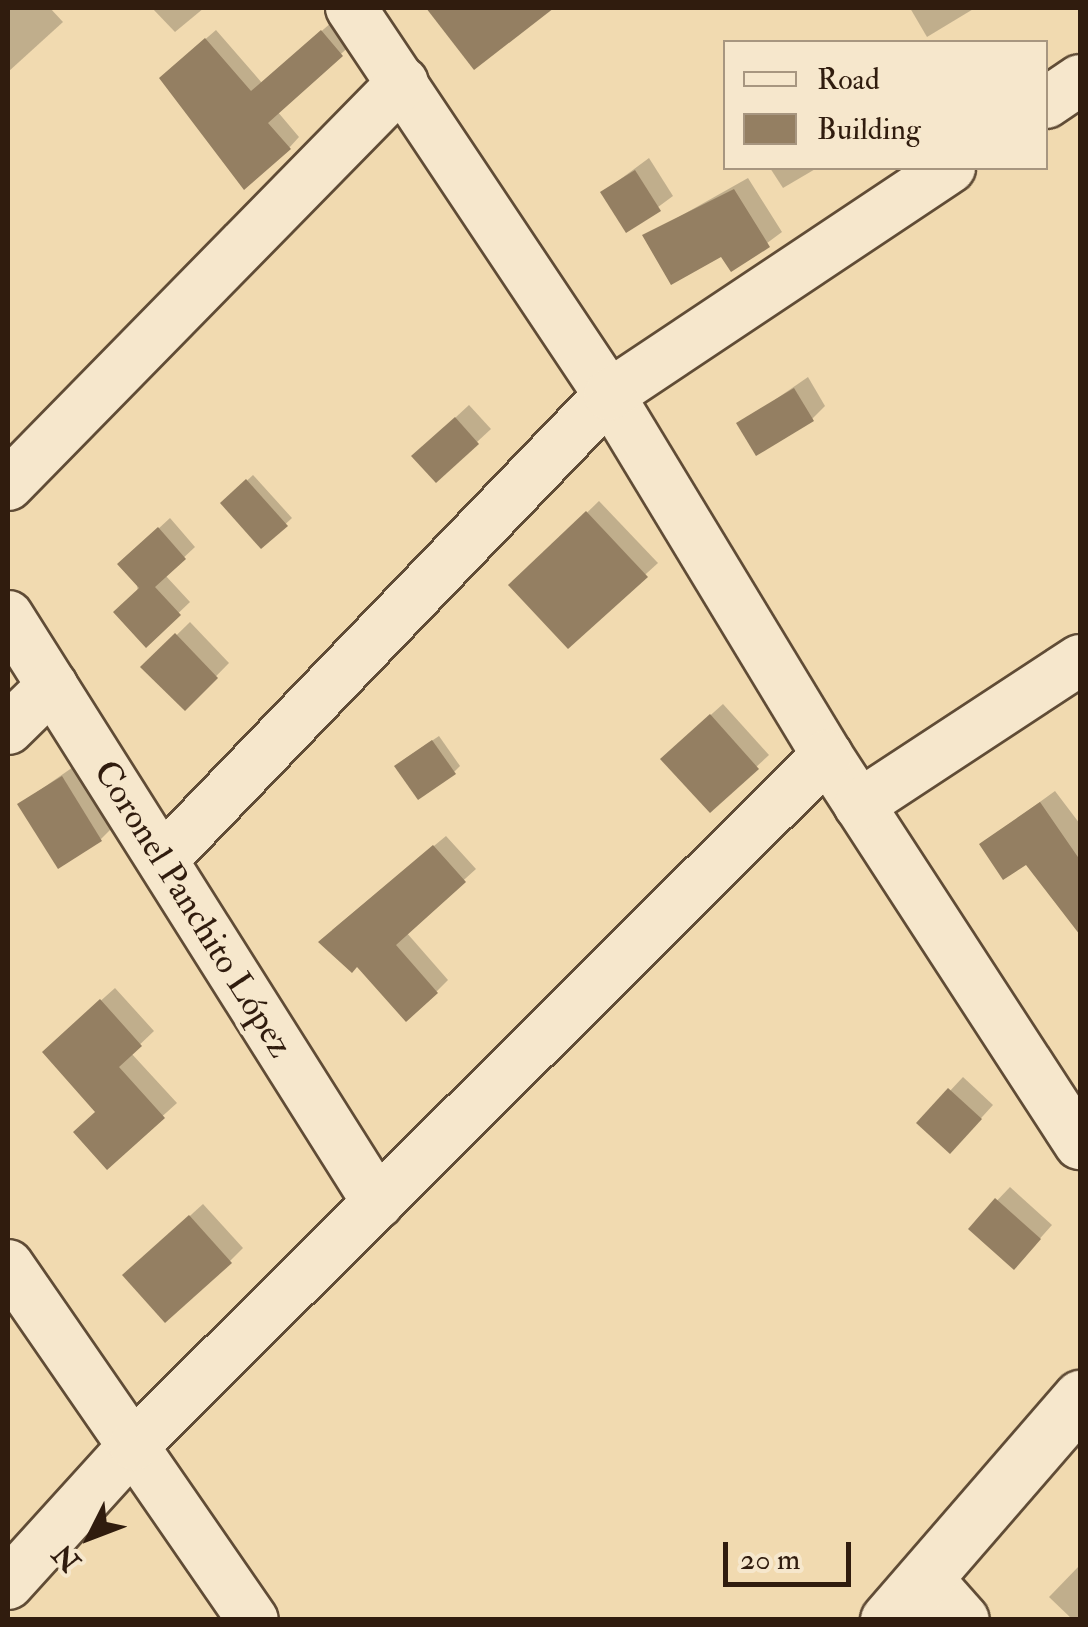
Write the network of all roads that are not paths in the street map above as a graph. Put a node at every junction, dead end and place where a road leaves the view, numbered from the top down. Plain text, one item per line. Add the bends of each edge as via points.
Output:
1 (351, 8) edge
2 (1080, 80) edge
3 (403, 82) junction
4 (1048, 102) edge
5 (947, 170) edge
6 (609, 396) junction
7 (8, 484) edge
8 (8, 616) edge
9 (1080, 660) edge
10 (52, 686) junction
11 (8, 730) edge
12 (827, 755) junction
13 (859, 805) junction
14 (163, 859) junction
15 (1080, 1144) edge
16 (378, 1203) junction
17 (8, 1264) edge
18 (1080, 1398) edge
19 (134, 1445) junction
20 (926, 1577) junction
21 (8, 1584) edge
22 (253, 1620) edge
23 (888, 1620) edge
24 (964, 1620) edge

1 - 3 street
2 - 4 street
3 - 6 street
3 - 7 street
5 - 6 street
6 - 12 street
6 - 14 street
8 - 10 street, Coronel Panchito López
9 - 13 street
10 - 11 street
10 - 14 street, Coronel Panchito López
12 - 13 street
12 - 16 street
13 - 15 street
14 - 16 street, Coronel Panchito López
16 - 19 street
17 - 19 street
18 - 20 main road
19 - 21 street
19 - 22 street
20 - 23 main road
20 - 24 street

